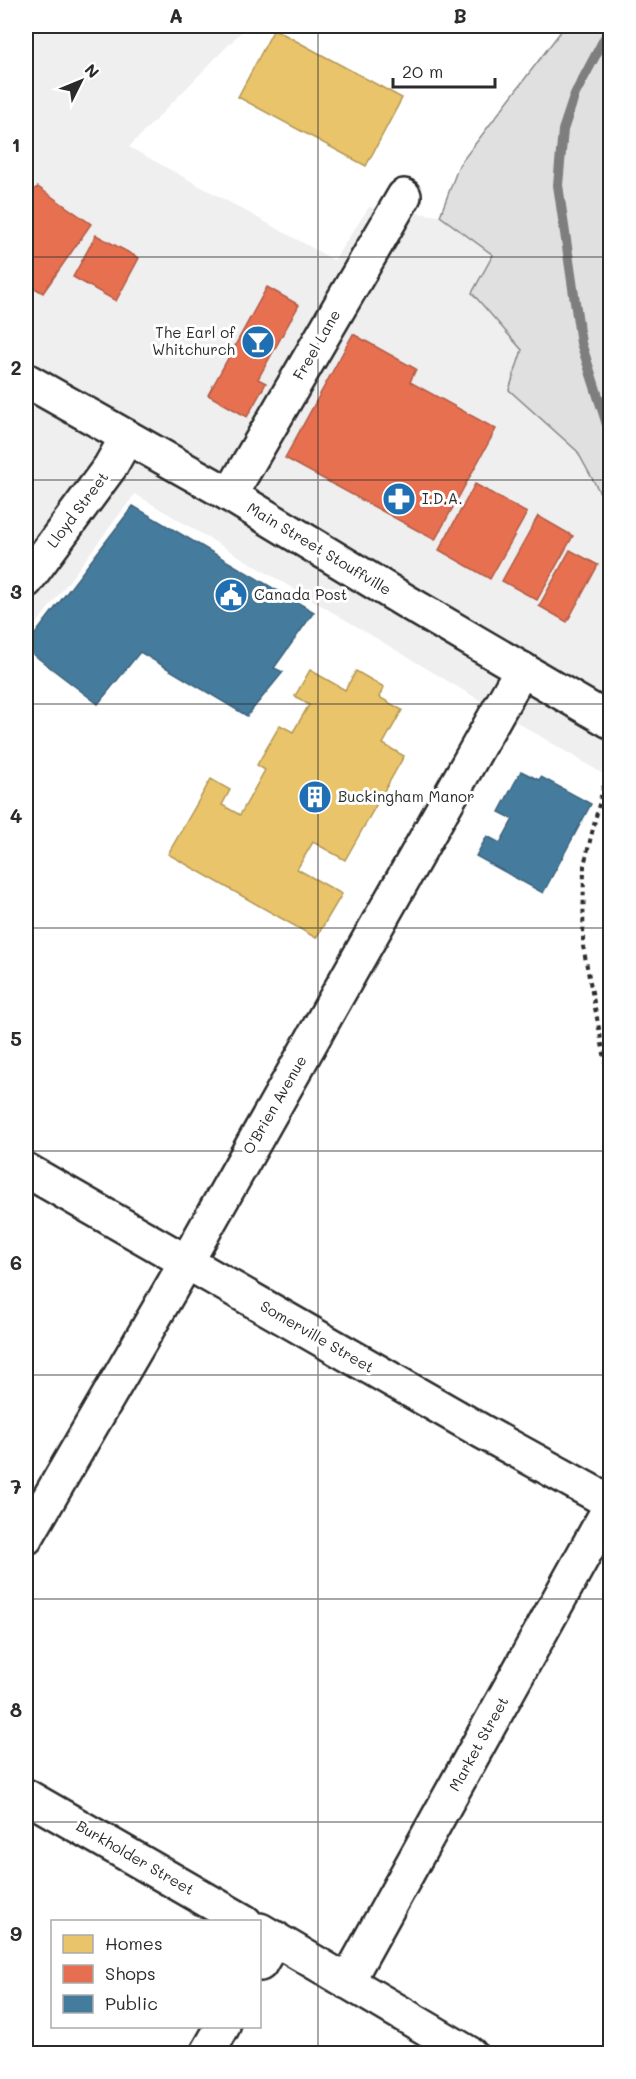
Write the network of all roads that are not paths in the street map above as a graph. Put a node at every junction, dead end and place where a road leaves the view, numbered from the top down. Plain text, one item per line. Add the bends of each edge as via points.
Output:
1 (404, 196) dead end
2 (26, 380) edge
3 (127, 437) junction
4 (230, 495) junction
5 (26, 581) edge
6 (522, 669) junction
7 (610, 721) edge
8 (26, 1170) edge
9 (187, 1262) junction
10 (610, 1502) edge
11 (610, 1507) edge
12 (26, 1538) edge
13 (26, 1796) edge
14 (242, 1920) edge
15 (264, 1944) edge
16 (347, 1982) junction
17 (222, 2028) edge
18 (207, 2054) edge
19 (470, 2054) edge

1 - 4 street, Freel Lane
2 - 3 street, Main Street Stouffville
3 - 4 street, Main Street Stouffville
3 - 5 street, Lloyd Street via 110,467
4 - 6 street, Main Street Stouffville
6 - 7 street, Main Street Stouffville
6 - 9 street, O'Brien Avenue
8 - 9 street, Somerville Street
9 - 10 street, Somerville Street
9 - 12 street, O'Brien Avenue
11 - 16 street, Market Street
13 - 14 street, Burkholder Street
15 - 16 street
16 - 19 street
17 - 18 street

